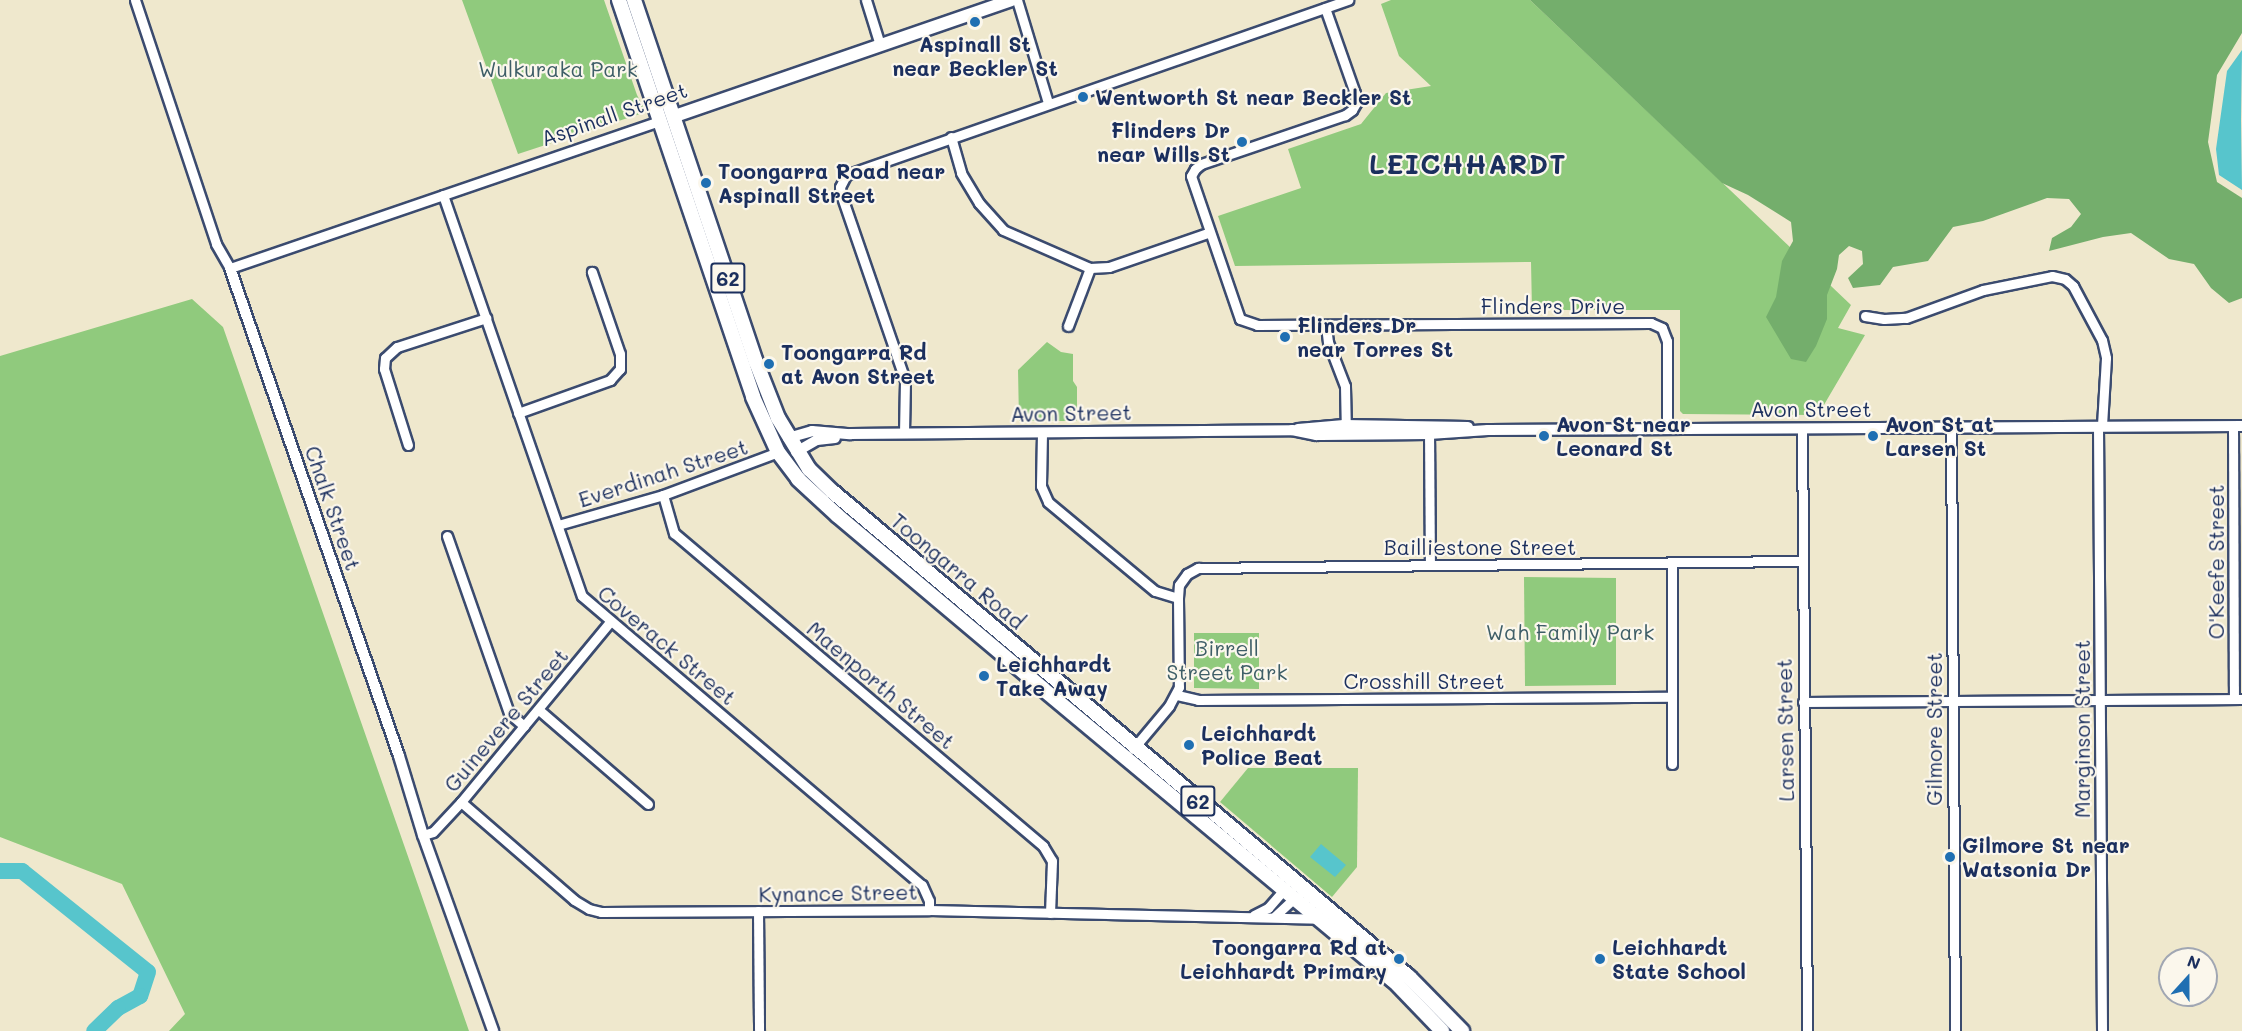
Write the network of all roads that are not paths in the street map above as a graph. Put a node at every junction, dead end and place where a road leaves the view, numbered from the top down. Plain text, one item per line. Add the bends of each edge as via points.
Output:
1 (135, 0) edge
2 (619, 0) edge
3 (634, 0) edge
4 (866, 0) edge
5 (1011, 0) edge
6 (1017, 0) edge
7 (1348, 0) edge
8 (1325, 8) junction
9 (880, 45) junction
10 (1048, 103) junction
11 (675, 116) junction
12 (660, 121) junction
13 (951, 137) junction
14 (443, 195) junction
15 (1208, 232) junction
16 (230, 268) junction
17 (1090, 268) junction
18 (592, 272) dead end
19 (1864, 316) dead end
20 (486, 318) junction
21 (1068, 326) dead end
22 (1326, 326) junction
23 (518, 413) junction
24 (2100, 426) junction
25 (2238, 426) edge
26 (1951, 427) junction
27 (1802, 428) junction
28 (1667, 429) junction
29 (1345, 430) junction
30 (1429, 430) junction
31 (904, 433) junction
32 (1042, 433) junction
33 (850, 434) junction
34 (788, 438) junction
35 (408, 445) dead end
36 (796, 452) junction
37 (778, 453) junction
38 (663, 495) junction
39 (558, 525) junction
40 (447, 536) dead end
41 (1801, 561) junction
42 (1672, 563) junction
43 (1430, 564) junction
44 (1178, 598) junction
45 (611, 621) junction
46 (1177, 695) junction
47 (1671, 697) junction
48 (2238, 699) edge
49 (2100, 700) junction
50 (1952, 701) junction
51 (1803, 702) junction
52 (538, 710) junction
53 (524, 726) junction
54 (1130, 752) junction
55 (1672, 764) dead end
56 (461, 802) junction
57 (648, 804) dead end
58 (423, 835) junction
59 (1292, 892) junction
60 (929, 910) junction
61 (758, 911) junction
62 (1050, 913) junction
63 (1254, 915) junction
64 (1272, 918) junction
65 (1319, 919) junction
66 (1435, 1028) edge
67 (493, 1031) edge
68 (759, 1031) edge
69 (1462, 1031) edge
70 (1807, 1031) edge
71 (1955, 1031) edge
72 (2102, 1031) edge

1 - 16 street, Chalk Street via 216,244
2 - 12 main road, Toongarra Road / 62
3 - 11 main road, Toongarra Road / 62
4 - 9 street
5 - 9 main road, Aspinall Street
6 - 10 street
7 - 8 street
8 - 10 street
8 - 15 street, Flinders Drive via 1355,93 1354,107 1346,115 1198,166 1191,180
9 - 11 main road, Aspinall Street
10 - 13 street
11 - 12 main road, Aspinall Street
11 - 34 main road, Toongarra Road / 62 via 756,362
12 - 14 street, Aspinall Street
12 - 37 main road, Toongarra Road / 62 via 736,349
13 - 17 street via 961,173 979,203 1003,230
13 - 31 street via 851,171 842,181 841,194 905,380
14 - 16 street, Aspinall Street
14 - 20 street, Coverack Street
15 - 17 street via 1109,267
15 - 22 street, Flinders Drive via 1236,312 1243,321 1251,325
16 - 58 street, Chalk Street
17 - 21 street
18 - 23 street via 620,354 620,369 610,380
19 - 24 street, Marginson Street via 1906,318 1968,294 2052,276 2065,279 2073,286 2102,340 2106,358
20 - 23 street, Coverack Street
20 - 35 street via 397,347 385,358 384,369
22 - 28 street, Flinders Drive via 1651,323 1662,328 1667,341
22 - 29 street via 1345,386
23 - 39 street, Coverack Street
24 - 25 street, Avon Street
24 - 26 street, Avon Street
24 - 49 street, Marginson Street
25 - 48 street, O'Keefe Street
26 - 27 street, Avon Street
26 - 50 street, Gilmore Street
27 - 28 street, Avon Street
27 - 41 street, Larsen Street
28 - 30 street, Avon Street via 1488,430 1454,425
29 - 30 street, Avon Street
29 - 32 street, Avon Street via 1314,426 1292,430
30 - 43 street
31 - 32 street, Avon Street
31 - 33 street, Avon Street
32 - 44 street via 1041,486 1048,502 1155,591
33 - 34 street, Avon Street via 812,431
33 - 36 street, Avon Street via 817,440
34 - 36 main road, Toongarra Road / 62
34 - 37 main road
36 - 37 main road
36 - 54 main road, Toongarra Road / 62 via 833,492
37 - 38 street, Everdinah Street
37 - 54 main road, Toongarra Road / 62 via 838,516
38 - 39 street, Everdinah Street
38 - 62 street, Maenporth Street via 674,533 1043,846 1052,861
39 - 45 street, Coverack Street via 582,596
40 - 53 street via 509,713
41 - 42 street, Bailliestone Street
41 - 51 street, Larsen Street
42 - 43 street, Bailliestone Street
42 - 47 street
43 - 44 street, Bailliestone Street via 1198,568 1179,585
44 - 46 street
45 - 52 street, Guinevere Street
45 - 60 street, Coverack Street via 922,885
46 - 47 street, Crosshill Street via 1198,700
46 - 54 street
47 - 55 street
48 - 49 street
49 - 50 street
49 - 72 street, Marginson Street
50 - 51 street
50 - 71 street, Gilmore Street
51 - 70 street, Larsen Street
52 - 53 street, Guinevere Street
52 - 57 street
53 - 56 street, Guinevere Street
54 - 59 main road, Toongarra Road / 62
56 - 58 street, Guinevere Street via 434,832
56 - 61 street, Kynance Street via 589,909
58 - 67 street, Chalk Street
59 - 63 street
59 - 64 street via 1280,914
59 - 65 main road, Toongarra Road / 62
59 - 69 main road, Toongarra Road / 62 via 1415,983
60 - 61 street, Kynance Street
60 - 62 street, Kynance Street
61 - 68 street
62 - 63 street, Kynance Street
63 - 64 street, Kynance Street
64 - 65 street, Kynance Street
65 - 66 main road, Toongarra Road / 62 via 1393,980

